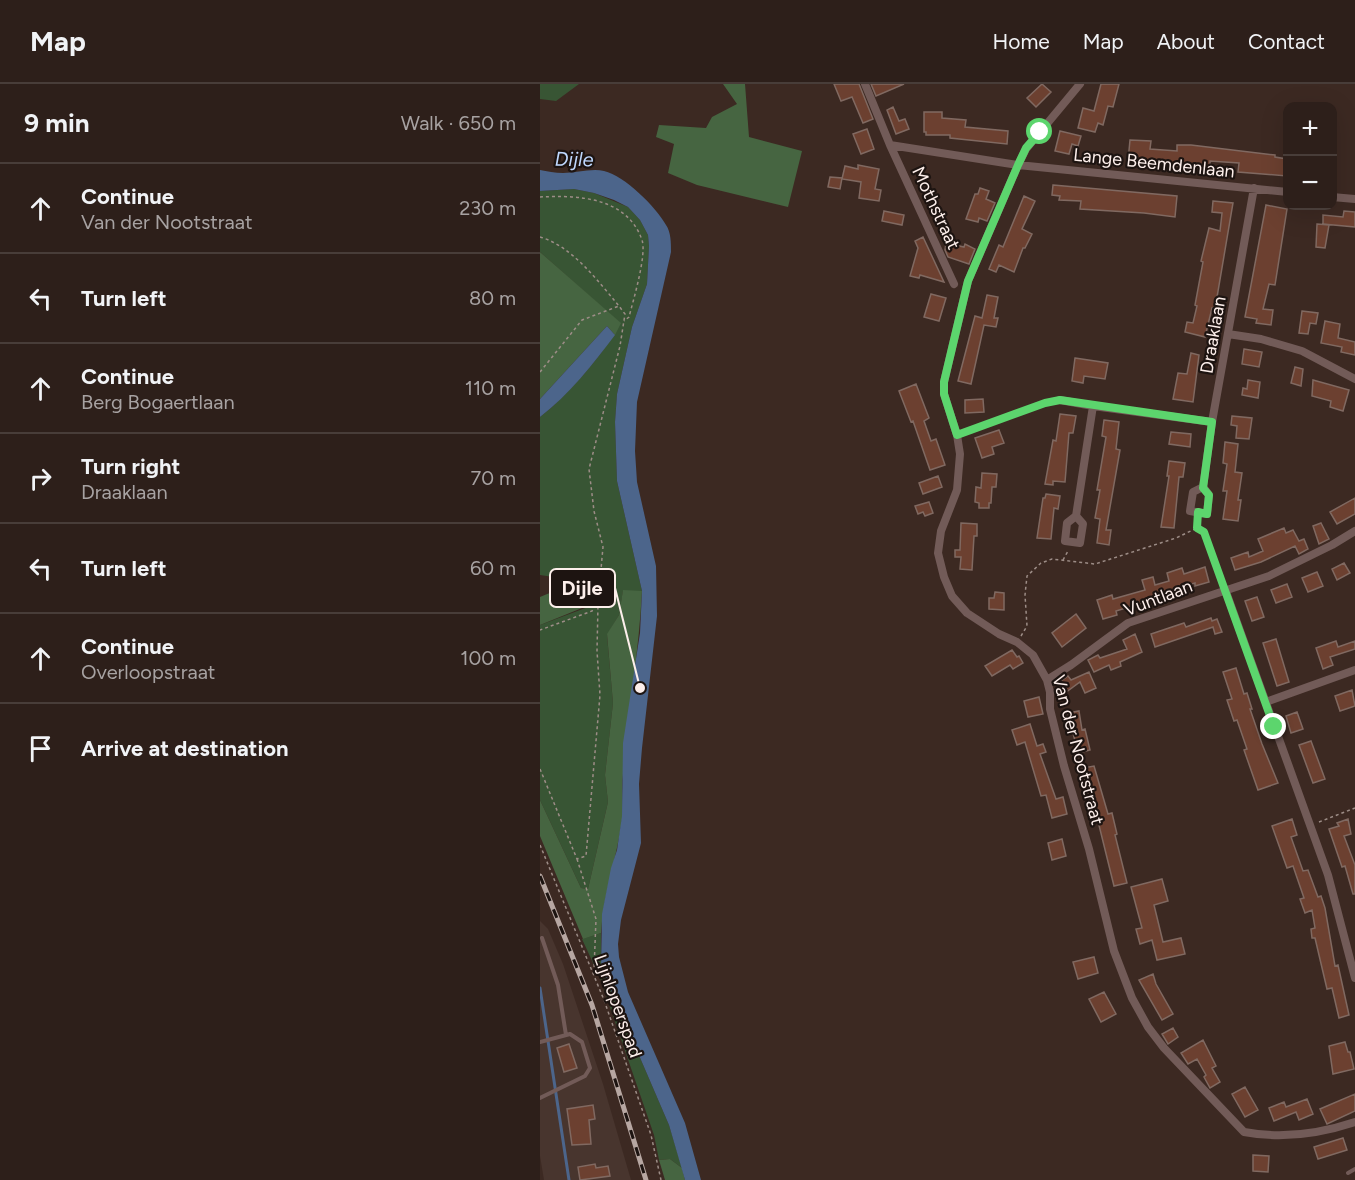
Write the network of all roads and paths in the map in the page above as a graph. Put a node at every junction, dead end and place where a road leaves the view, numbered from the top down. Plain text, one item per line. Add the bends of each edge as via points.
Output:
1 (865, 84) edge
2 (1080, 84) edge
3 (890, 145) junction
4 (1018, 165) junction
5 (1254, 188) junction
6 (1283, 192) edge
7 (540, 197) edge
8 (1337, 197) edge
9 (1355, 199) edge
10 (540, 237) edge
11 (954, 284) dead end
12 (619, 306) junction
13 (624, 321) junction
14 (1228, 334) junction
15 (540, 372) edge
16 (1355, 379) edge
17 (1060, 400) joint
18 (1093, 406) junction
19 (1212, 422) junction
20 (957, 435) junction
21 (1203, 488) junction
22 (1198, 512) junction
23 (1076, 516) junction
24 (1197, 528) junction
25 (1355, 531) edge
26 (1072, 542) junction
27 (1063, 560) junction
28 (1225, 589) junction
29 (598, 602) junction
30 (540, 630) edge
31 (1017, 642) junction
32 (1355, 670) edge
33 (1047, 680) junction
34 (1266, 702) junction
35 (540, 769) edge
36 (1355, 808) edge
37 (1310, 826) junction
38 (540, 845) edge
39 (577, 859) junction
40 (542, 938) dead end
41 (593, 971) junction
42 (1355, 978) edge
43 (566, 1035) junction
44 (541, 1042) edge
45 (540, 1098) edge
46 (1355, 1122) edge
47 (1355, 1169) edge
48 (1348, 1173) dead end
49 (661, 1180) edge

1 - 3 street, Mothstraat
2 - 4 street, Van der Nootstraat via 1026,148
3 - 4 street, Mothstraat
3 - 11 street, Mothstraat
4 - 5 street, Lange Beemdenlaan
4 - 20 street, Van der Nootstraat via 968,281 944,382
5 - 6 street, Lange Beemdenlaan
5 - 14 street, Draaklaan
7 - 13 path via 590,197 626,214 643,242 639,279 629,317
8 - 9 street
10 - 12 path via 574,256
12 - 13 path via 625,314
12 - 15 path via 582,320
13 - 29 path via 589,469 603,547
14 - 16 street via 1302,351
14 - 19 street, Draaklaan
17 - 18 street
17 - 20 path
18 - 19 street
18 - 23 street
19 - 21 street, Draaklaan
20 - 31 street, Van der Nootstraat via 957,490 941,531 938,553 944,577 952,596 967,613
21 - 22 street, Draaklaan via 1209,495 1207,514
21 - 22 street, Draaklaan via 1193,492 1190,511
22 - 24 path
23 - 26 street via 1066,523 1065,541
23 - 26 street via 1083,524 1080,543
24 - 27 path via 1095,564
24 - 28 path via 1204,532
25 - 28 street, Vuntlaan via 1269,576
26 - 27 path
27 - 31 path via 1041,563 1027,576 1027,626
28 - 33 street, Vuntlaan via 1128,623
28 - 34 street
29 - 30 path via 592,611
29 - 39 path via 600,695 596,749 586,856
31 - 33 street, Van der Nootstraat via 1032,655
32 - 34 street
33 - 46 street, Van der Nootstraat via 1064,766 1114,951 1148,1027 1244,1132 1313,1134
34 - 37 street
35 - 39 path
36 - 37 path
37 - 42 street via 1328,875
38 - 41 path, Lijnloperspad
39 - 41 path via 596,920
40 - 43 lane via 558,985
41 - 49 path, Lijnloperspad via 651,1135
43 - 44 lane
43 - 45 lane via 582,1042 590,1068 585,1076
47 - 48 lane

